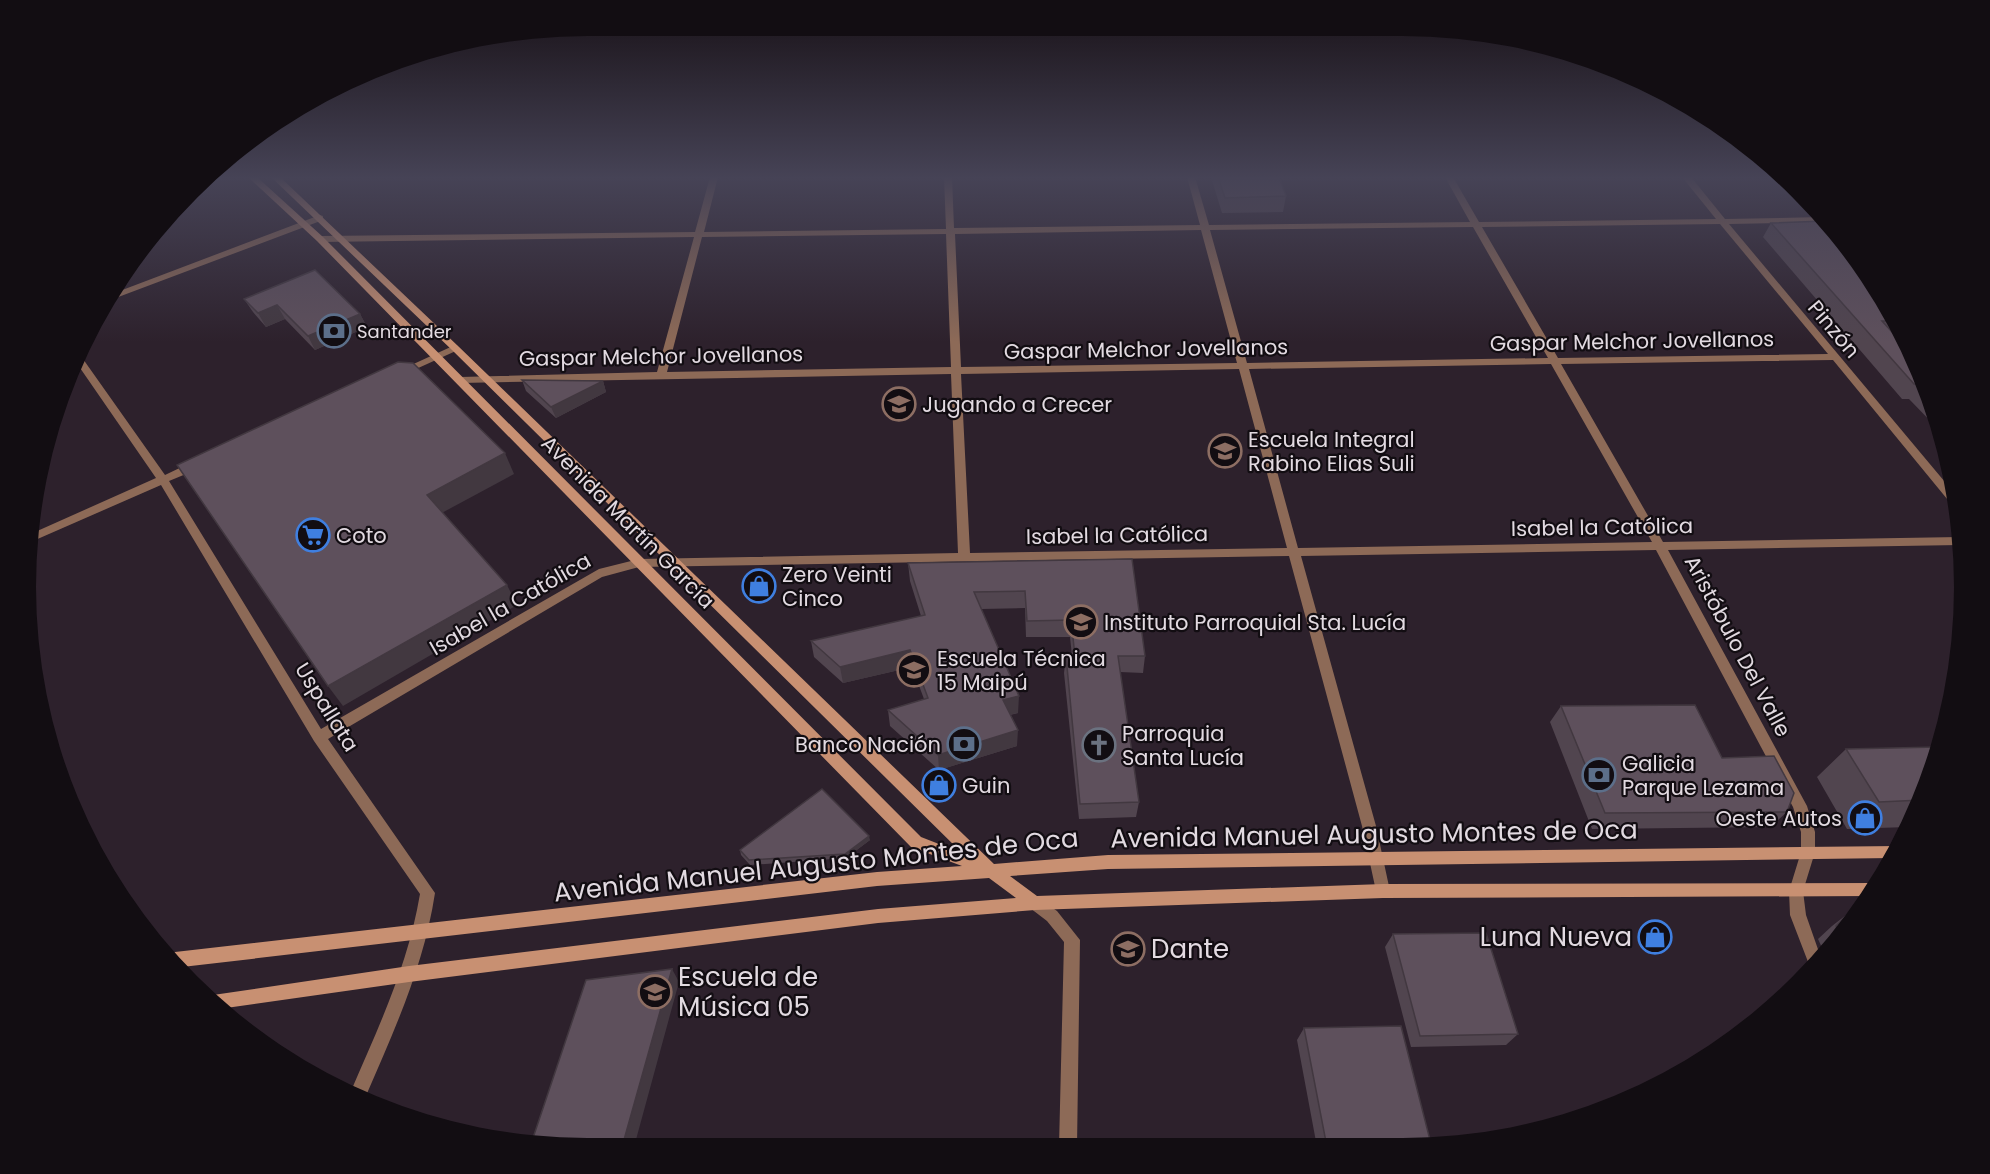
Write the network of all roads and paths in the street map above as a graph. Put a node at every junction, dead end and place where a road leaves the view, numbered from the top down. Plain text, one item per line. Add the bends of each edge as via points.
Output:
1 (282, 232) edge
2 (311, 232) edge
3 (334, 232) edge
4 (700, 232) edge
5 (948, 232) junction
6 (966, 232) edge
7 (1206, 232) edge
8 (1480, 232) edge
9 (1730, 232) edge
10 (699, 236) junction
11 (320, 239) junction
12 (342, 239) junction
13 (121, 293) edge
14 (455, 348) junction
15 (436, 356) junction
16 (1834, 357) junction
17 (1553, 362) junction
18 (83, 365) edge
19 (1244, 367) junction
20 (955, 372) junction
21 (661, 375) junction
22 (392, 376) edge
23 (485, 378) junction
24 (460, 380) junction
25 (206, 460) edge
26 (163, 480) junction
27 (1944, 488) edge
28 (39, 535) edge
29 (1952, 541) edge
30 (1660, 546) junction
31 (1294, 552) junction
32 (964, 556) junction
33 (639, 563) junction
34 (674, 564) junction
35 (319, 737) junction
36 (1886, 851) edge
37 (1808, 852) junction
38 (1376, 858) junction
39 (990, 869) junction
40 (1863, 889) edge
41 (1383, 891) junction
42 (1796, 891) junction
43 (1035, 903) junction
44 (423, 930) junction
45 (1812, 955) edge
46 (181, 959) edge
47 (409, 974) junction
48 (223, 1000) edge
49 (361, 1089) edge
50 (1068, 1138) edge

1 - 13 street
2 - 11 main road, Avenida Martín García
3 - 12 main road, Avenida Martín García
4 - 10 street
5 - 6 street
5 - 10 street
5 - 20 street
7 - 19 street
8 - 17 street, Aristóbulo Del Valle
9 - 16 street, Pinzón
10 - 12 street
10 - 21 street
11 - 12 street
11 - 15 main road, Avenida Martín García
12 - 14 main road, Avenida Martín García
14 - 15 street
14 - 23 main road, Avenida Martín García
15 - 22 street
15 - 24 main road, Avenida Martín García
16 - 17 street, Gaspar Melchor Jovellanos
16 - 27 street, Pinzón
17 - 19 street, Gaspar Melchor Jovellanos
17 - 30 street, Aristóbulo Del Valle
18 - 26 street, Uspallata
19 - 20 street, Gaspar Melchor Jovellanos
19 - 31 street
20 - 21 street, Gaspar Melchor Jovellanos
20 - 32 street
21 - 23 street, Gaspar Melchor Jovellanos
23 - 24 street, Gaspar Melchor Jovellanos
23 - 34 main road, Avenida Martín García
24 - 33 main road, Avenida Martín García
25 - 26 street
26 - 28 street
26 - 35 street, Uspallata
29 - 30 street, Isabel la Católica
30 - 31 street, Isabel la Católica
30 - 37 street, Aristóbulo Del Valle via 1800,806 1808,832
31 - 32 street, Isabel la Católica
31 - 38 street
32 - 34 street, Isabel la Católica
33 - 34 street, Isabel la Católica
33 - 35 street, Isabel la Católica via 599,573
33 - 39 main road, Avenida Martín García via 916,842
34 - 39 main road, Avenida Martín García
35 - 44 street, Uspallata via 428,893
36 - 37 main road, Avenida Manuel Augusto Montes de Oca
37 - 38 main road, Avenida Manuel Augusto Montes de Oca
37 - 42 street, Aristóbulo Del Valle
38 - 39 main road, Avenida Manuel Augusto Montes de Oca via 1108,862
38 - 41 street
39 - 43 main road, Avenida Martín García
39 - 44 main road, Avenida Manuel Augusto Montes de Oca
40 - 42 main road
41 - 42 main road
41 - 43 main road
42 - 45 street, Aristóbulo Del Valle via 1797,915
43 - 47 main road via 878,916
43 - 50 street via 1072,940
44 - 46 main road, Avenida Manuel Augusto Montes de Oca
44 - 47 street, Uspallata
47 - 48 main road
47 - 49 street, Uspallata

